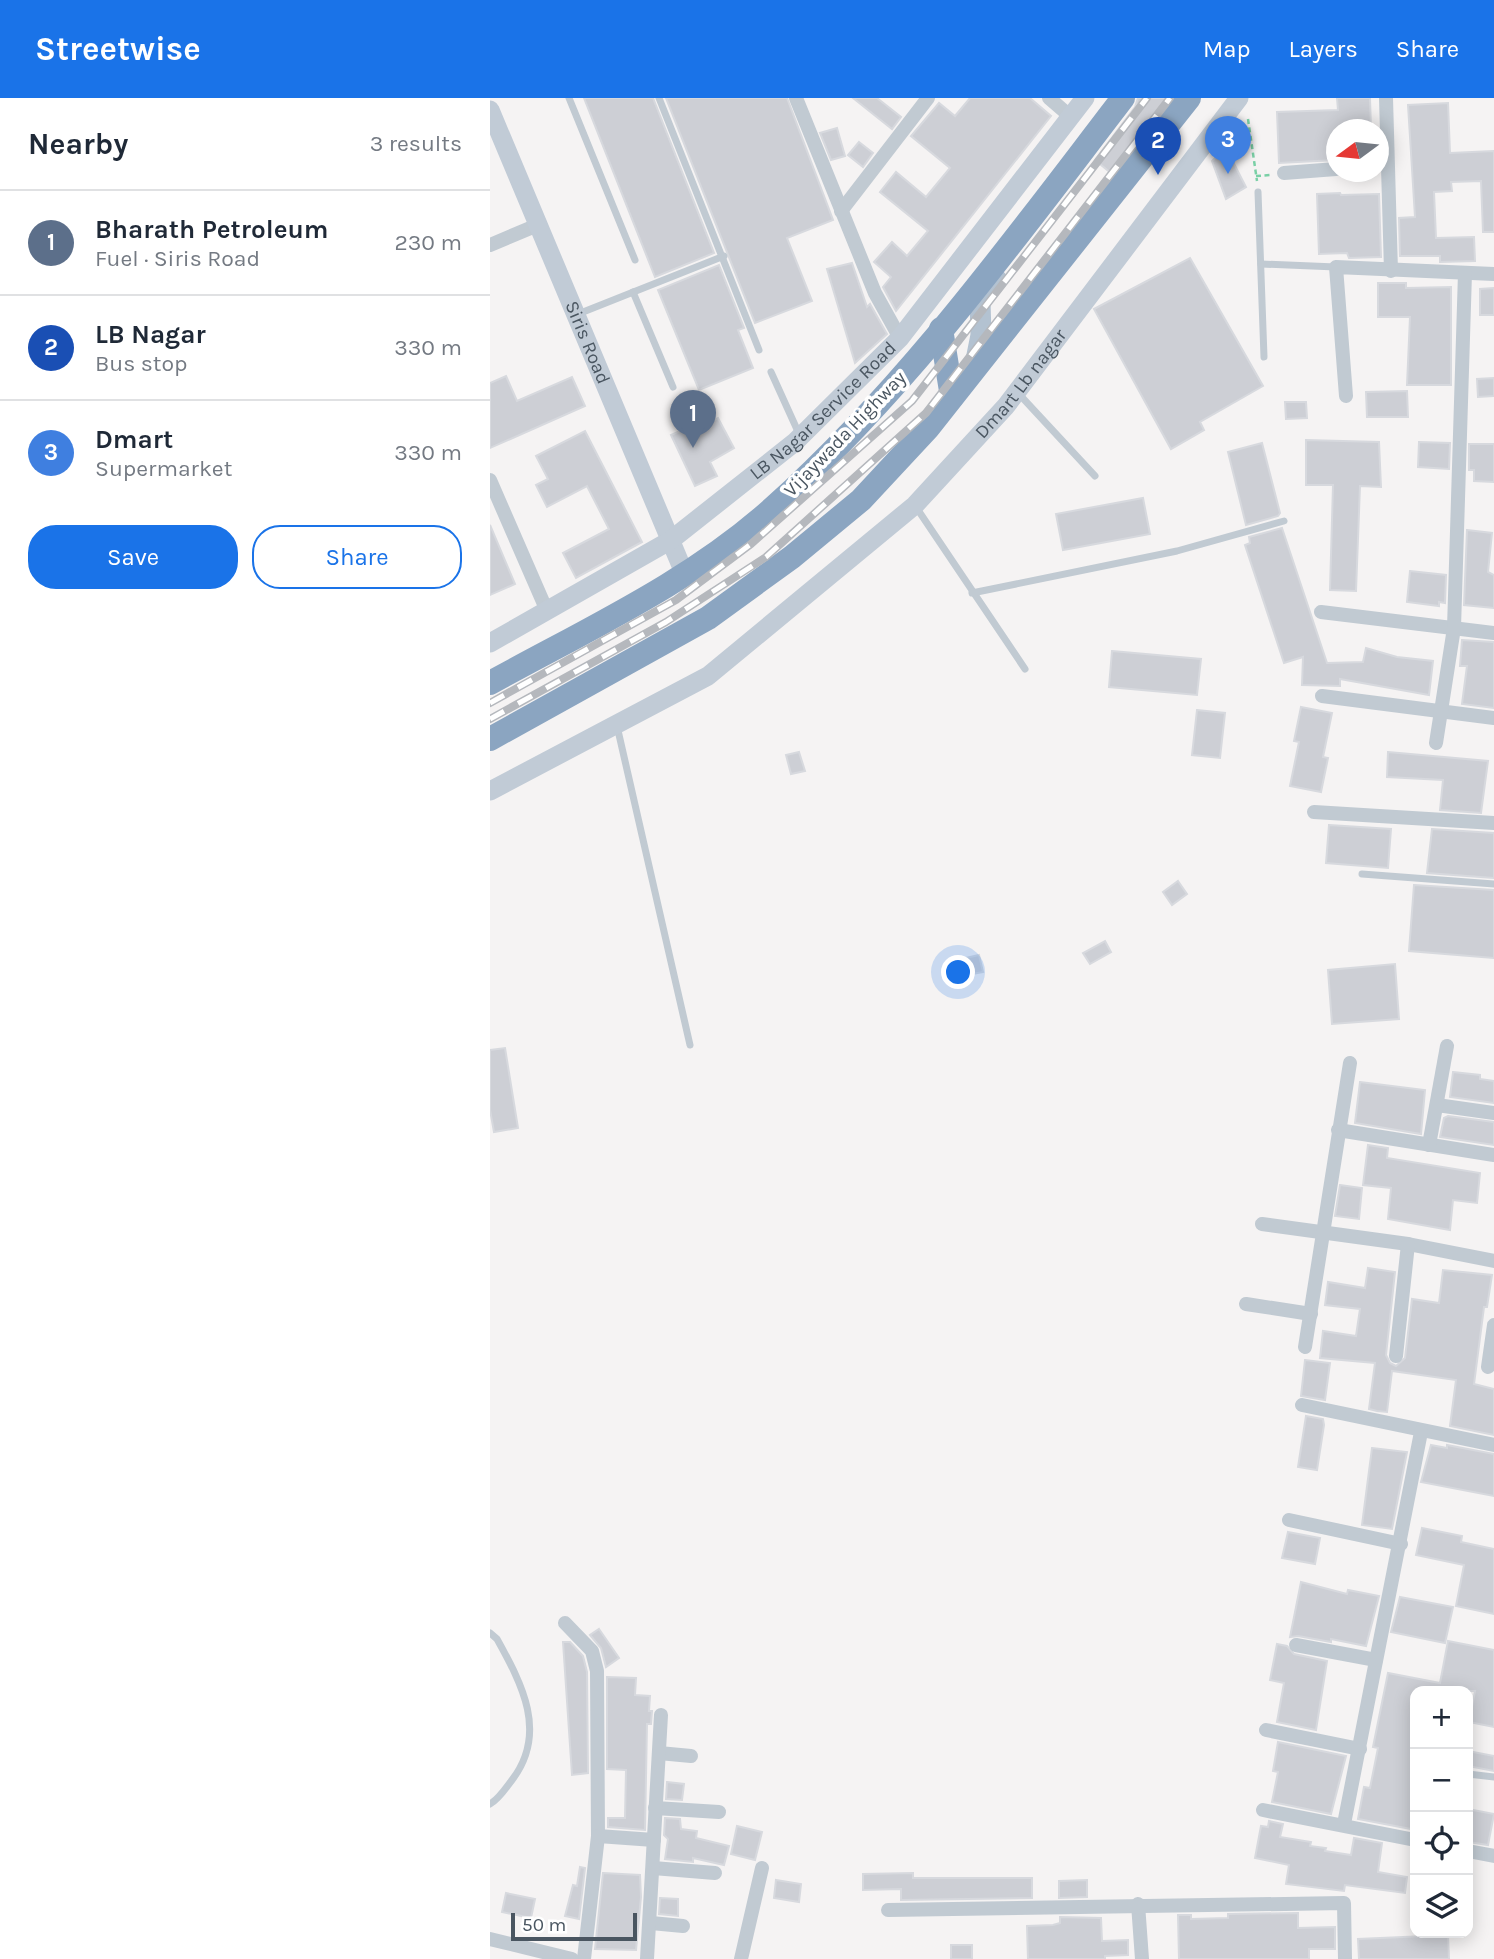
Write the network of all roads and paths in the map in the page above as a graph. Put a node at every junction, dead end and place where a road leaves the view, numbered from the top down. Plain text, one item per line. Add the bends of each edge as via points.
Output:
1 (569, 98) edge
2 (659, 98) edge
3 (796, 98) edge
4 (928, 98) edge
5 (1049, 98) edge
6 (1085, 98) edge
7 (1123, 98) edge
8 (1137, 98) edge
9 (1189, 98) edge
10 (1386, 98) edge
11 (1243, 107) edge
12 (490, 110) edge
13 (1070, 117) junction
14 (1385, 119) edge
15 (1326, 170) edge
16 (1284, 173) dead end
17 (1383, 182) edge
18 (1258, 192) joint
19 (841, 211) junction
20 (540, 224) junction
21 (490, 245) edge
22 (724, 256) junction
23 (635, 260) dead end
24 (1261, 264) junction
25 (1336, 267) junction
26 (1391, 271) junction
27 (1465, 274) junction
28 (1494, 274) edge
29 (634, 292) junction
30 (577, 314) junction
31 (941, 329) junction
32 (900, 338) junction
33 (759, 350) dead end
34 (1264, 357) dead end
35 (974, 370) junction
36 (771, 372) dead end
37 (673, 387) dead end
38 (1017, 392) junction
39 (1346, 396) dead end
40 (952, 397) junction
41 (800, 437) junction
42 (1095, 477) dead end
43 (490, 480) edge
44 (915, 505) junction
45 (1284, 521) dead end
46 (671, 540) junction
47 (685, 575) junction
48 (972, 593) junction
49 (547, 611) junction
50 (1321, 612) dead end
51 (1454, 628) junction
52 (1494, 633) edge
53 (490, 643) edge
54 (1025, 669) dead end
55 (490, 683) edge
56 (1322, 696) dead end
57 (1441, 712) junction
58 (1494, 718) edge
59 (617, 726) junction
60 (490, 739) edge
61 (1436, 743) dead end
62 (490, 791) edge
63 (1314, 812) dead end
64 (1494, 823) edge
65 (1362, 874) dead end
66 (1494, 884) edge
67 (690, 1045) dead end
68 (1447, 1046) dead end
69 (1350, 1063) dead end
70 (1437, 1105) junction
71 (1494, 1113) edge
72 (1338, 1130) junction
73 (1429, 1145) junction
74 (1494, 1155) edge
75 (1262, 1224) dead end
76 (1325, 1233) junction
77 (1408, 1244) junction
78 (1494, 1261) edge
79 (1246, 1304) dead end
80 (1311, 1314) junction
81 (1494, 1325) edge
82 (1305, 1347) dead end
83 (1396, 1356) dead end
84 (1488, 1367) dead end
85 (1302, 1405) dead end
86 (1421, 1432) junction
87 (1494, 1445) edge
88 (1289, 1520) dead end
89 (1401, 1544) junction
90 (565, 1623) dead end
91 (490, 1633) edge
92 (1296, 1645) dead end
93 (1376, 1660) junction
94 (661, 1715) dead end
95 (1266, 1730) dead end
96 (1360, 1749) junction
97 (659, 1753) junction
98 (691, 1756) dead end
99 (1473, 1775) edge
100 (1494, 1777) edge
101 (490, 1804) edge
102 (655, 1808) junction
103 (1264, 1810) dead end
104 (719, 1812) dead end
105 (1344, 1824) junction
106 (598, 1836) junction
107 (1410, 1839) edge
108 (654, 1840) junction
109 (1473, 1852) edge
110 (1494, 1857) edge
111 (653, 1868) junction
112 (762, 1868) dead end
113 (715, 1872) dead end
114 (1138, 1904) junction
115 (888, 1910) dead end
116 (651, 1923) junction
117 (683, 1926) dead end
118 (490, 1939) edge
119 (572, 1959) edge
120 (584, 1959) edge
121 (648, 1959) edge
122 (741, 1959) edge
123 (1142, 1959) edge
124 (1345, 1959) edge

1 - 23 lane
2 - 22 lane
3 - 19 street
4 - 19 street
5 - 13 street
6 - 13 street, LB Nagar Service Road
7 - 31 highway, Vijaywada Highway
8 - 35 main road via 980,301 981,335
9 - 35 highway
10 - 14 street
11 - 18 path
11 - 38 street, Dmart Lb nagar
12 - 20 street, Siris Road
13 - 32 street, LB Nagar Service Road
15 - 16 street
17 - 26 street
18 - 24 lane
19 - 32 street via 875,293
20 - 21 street
20 - 30 street, Siris Road
22 - 29 lane
22 - 33 lane
24 - 25 lane
24 - 34 lane
25 - 26 street
25 - 39 street
26 - 27 street
27 - 28 street
27 - 51 street
29 - 30 lane
29 - 37 lane
30 - 46 street, Siris Road
31 - 40 highway
31 - 47 highway, Vijaywada Highway via 893,386 772,509
32 - 41 street, LB Nagar Service Road
35 - 40 highway
36 - 41 lane
38 - 42 lane
38 - 44 street, Dmart Lb nagar
40 - 60 highway via 861,500 792,557 708,618
41 - 46 street, LB Nagar Service Road
43 - 49 street
44 - 48 lane
44 - 59 street, Dmart Lb nagar via 708,676
45 - 48 lane via 1177,551
46 - 47 street, Siris Road
46 - 49 street, LB Nagar Service Road
47 - 55 highway, Vijaywada Highway
48 - 54 lane
49 - 53 street, LB Nagar Service Road
50 - 51 street
51 - 52 street
51 - 57 street
56 - 57 street
57 - 58 street
57 - 61 street
59 - 62 street, Dmart Lb nagar
59 - 67 lane
63 - 64 street
65 - 66 lane
68 - 70 street
69 - 72 street
70 - 71 street
70 - 73 street
72 - 73 street
72 - 76 street
73 - 74 street
75 - 76 street
76 - 77 street
76 - 80 street
77 - 78 street
77 - 83 street
79 - 80 street
80 - 82 street
81 - 84 street
85 - 86 street
86 - 87 street
86 - 89 street
88 - 89 street
89 - 93 street
90 - 106 street via 596,1661
91 - 101 lane via 523,1686 531,1736 517,1773
92 - 93 street
93 - 96 street
94 - 97 street
95 - 96 street
96 - 105 street
97 - 98 street
97 - 102 street
99 - 100 lane
102 - 104 street
102 - 108 street
103 - 105 street
105 - 107 street
106 - 108 street
106 - 120 street
108 - 111 street
109 - 110 street
111 - 113 street
111 - 116 street
112 - 122 street
114 - 115 street
114 - 123 street
114 - 124 street via 1344,1902
116 - 117 street
116 - 121 street
118 - 119 street

